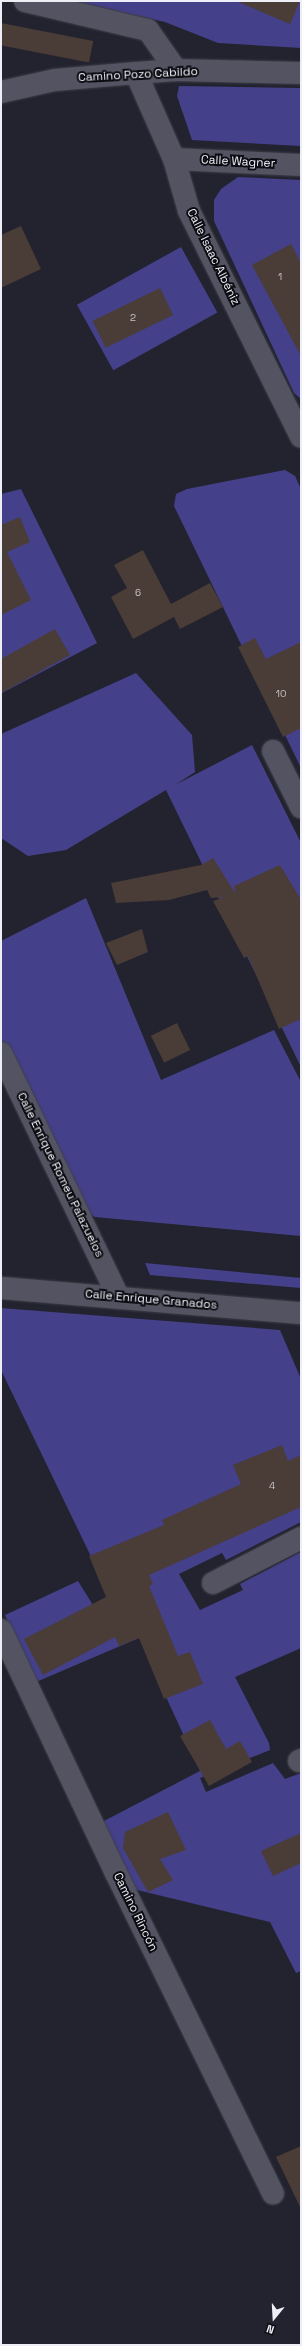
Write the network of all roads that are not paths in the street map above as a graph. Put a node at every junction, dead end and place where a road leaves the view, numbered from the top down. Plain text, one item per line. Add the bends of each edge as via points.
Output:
1 (24, 1) edge
2 (176, 70) junction
3 (136, 73) junction
4 (301, 73) edge
5 (1, 92) edge
6 (174, 159) junction
7 (301, 166) edge
8 (301, 437) edge
9 (273, 750) dead end
10 (301, 807) edge
11 (1, 1053) edge
12 (1, 1288) edge
13 (119, 1298) junction
14 (299, 1316) edge
15 (301, 1538) edge
16 (213, 1583) dead end
17 (1, 1630) edge
18 (273, 2193) dead end

1 - 2 street via 148,30
2 - 3 street, Camino Pozo Cabildo
2 - 4 street, Camino Pozo Cabildo
3 - 5 street, Camino Pozo Cabildo via 56,80
3 - 6 street, Calle Isaac Albéniz
6 - 7 street, Calle Wagner
6 - 8 street, Calle Isaac Albéniz via 189,212
9 - 10 street
11 - 13 street, Calle Enrique Romeu Palazuelos
12 - 13 street, Calle Enrique Granados
13 - 14 street, Calle Enrique Granados
15 - 16 street
17 - 18 street, Camino Rincón via 115,1871

